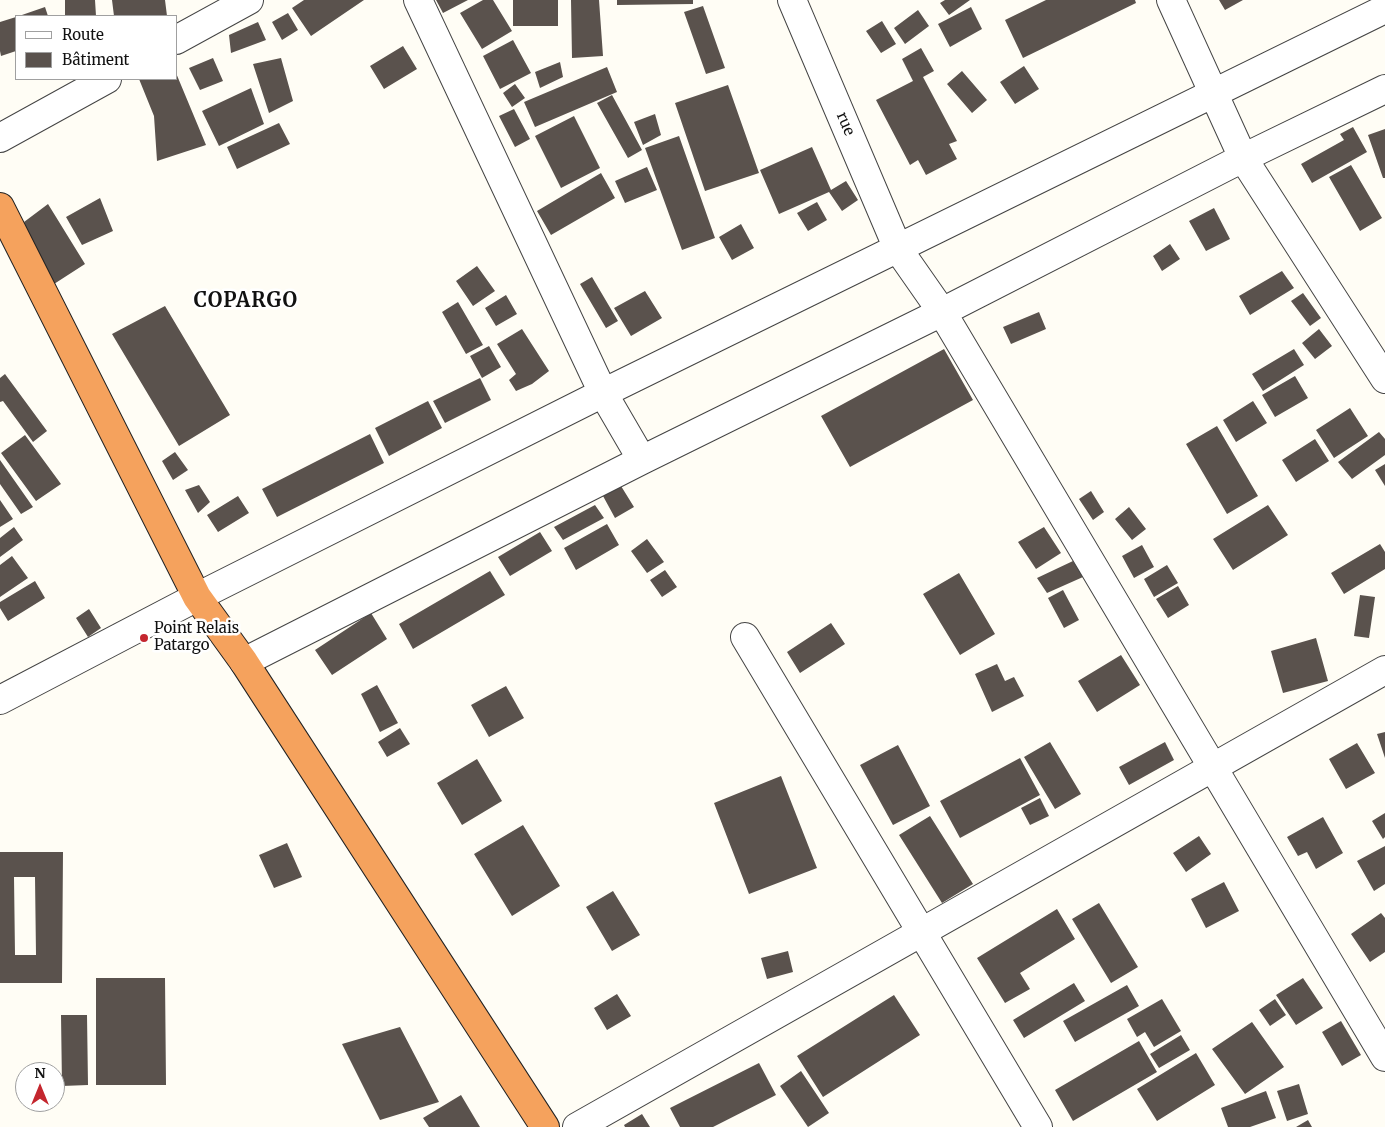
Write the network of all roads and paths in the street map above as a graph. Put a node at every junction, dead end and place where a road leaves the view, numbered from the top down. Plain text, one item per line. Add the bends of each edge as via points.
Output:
1 (249, 0) edge
2 (418, 0) edge
3 (792, 0) edge
4 (1171, 0) edge
5 (1385, 8) edge
6 (178, 39) edge
7 (105, 80) edge
8 (1385, 89) edge
9 (1214, 93) junction
10 (0, 138) edge
11 (1243, 158) junction
12 (0, 207) edge
13 (898, 249) junction
14 (942, 312) junction
15 (1385, 380) edge
16 (603, 393) junction
17 (642, 460) junction
18 (196, 597) junction
19 (745, 637) dead end
20 (244, 662) junction
21 (1385, 670) edge
22 (0, 700) edge
23 (1212, 767) junction
24 (921, 933) junction
25 (1385, 1058) edge
26 (545, 1127) edge
27 (577, 1127) edge
28 (1038, 1127) edge

1 - 6 street
2 - 16 street
3 - 13 street, rue
4 - 9 street
5 - 9 street
7 - 10 street
8 - 11 street
9 - 11 street
9 - 13 street
11 - 14 street
11 - 15 street
12 - 18 highway
13 - 14 street, rue
13 - 16 street
14 - 17 street
14 - 23 street, rue
16 - 17 street
16 - 18 street
17 - 20 street
18 - 20 highway
18 - 22 street
19 - 24 street
20 - 26 highway
21 - 23 street
23 - 24 street
23 - 25 street, rue
24 - 27 street
24 - 28 street

